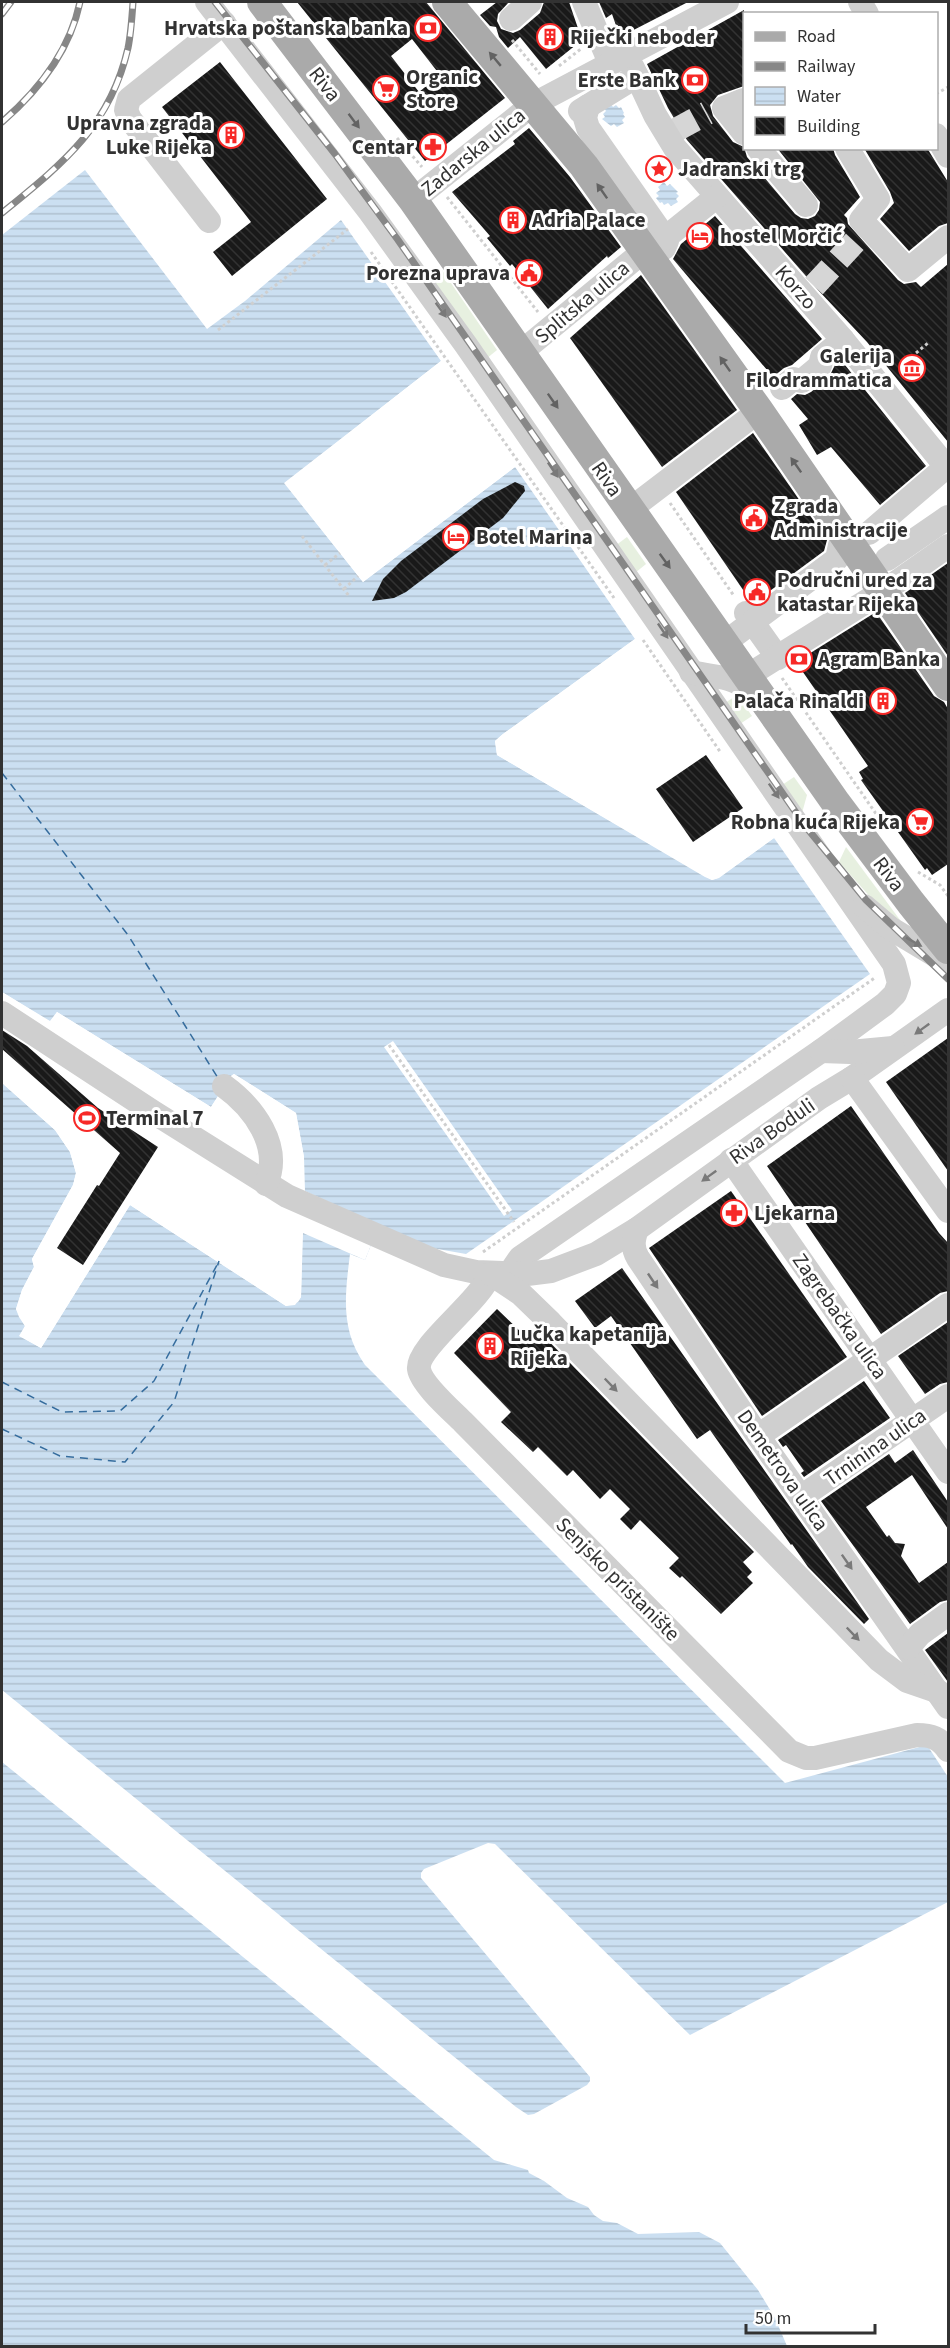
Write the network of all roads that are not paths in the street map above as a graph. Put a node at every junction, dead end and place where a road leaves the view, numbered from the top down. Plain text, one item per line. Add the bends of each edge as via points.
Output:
1 (207, 2) edge
2 (447, 2) edge
3 (530, 2) edge
4 (584, 2) edge
5 (727, 2) edge
6 (264, 5) edge
7 (511, 19) dead end
8 (224, 23) junction
9 (609, 63) junction
10 (532, 105) junction
11 (725, 107) edge
12 (743, 131) edge
13 (938, 138) edge
14 (760, 150) edge
15 (848, 150) edge
16 (948, 156) edge
17 (584, 166) junction
18 (413, 200) junction
19 (720, 202) junction
20 (806, 205) dead end
21 (209, 221) dead end
22 (948, 237) edge
23 (658, 246) junction
24 (832, 349) junction
25 (520, 353) junction
26 (788, 384) dead end
27 (759, 411) junction
28 (947, 468) edge
29 (629, 510) junction
30 (948, 517) edge
31 (858, 533) junction
32 (948, 546) edge
33 (886, 559) junction
34 (891, 588) junction
35 (766, 674) junction
36 (697, 680) junction
37 (948, 686) edge
38 (836, 880) junction
39 (948, 948) edge
40 (948, 963) edge
41 (948, 1010) edge
42 (2, 1012) edge
43 (895, 1048) junction
44 (820, 1052) junction
45 (852, 1078) junction
46 (224, 1086) dead end
47 (731, 1160) junction
48 (266, 1184) junction
49 (948, 1211) edge
50 (637, 1228) junction
51 (596, 1254) junction
52 (638, 1258) junction
53 (493, 1269) junction
54 (551, 1271) junction
55 (948, 1305) edge
56 (537, 1309) junction
57 (870, 1359) junction
58 (948, 1396) edge
59 (913, 1421) junction
60 (758, 1436) junction
61 (948, 1472) edge
62 (801, 1497) junction
63 (948, 1614) edge
64 (908, 1648) junction
65 (944, 1700) edge
66 (948, 1750) edge

1 - 8 street
10 -> 2 main road
3 - 7 street
4 - 9 street
5 - 9 street
6 -> 18 main road, Riva
8 - 21 street via 129,99 126,110
8 -> 36 street via 370,212
9 - 10 street
9 - 17 street via 586,83 574,108
10 - 17 main road
10 - 18 street, Zadarska ulica
11 - 12 street
13 - 16 street
14 - 20 street
15 - 22 street via 878,199 861,220 865,230 908,270
23 -> 17 main road
18 - 25 main road, Riva
19 - 23 street
19 - 23 street via 675,148 655,115 636,70 584,108 585,118
19 - 24 street, Korzo via 809,291
23 - 25 street, Splitska ulica
27 -> 23 main road
24 - 26 street via 802,381
24 - 28 street, Korzo
25 -> 29 main road, Riva
27 - 29 street
37 -> 27 main road
28 - 31 street
29 -> 35 main road, Riva
30 - 33 street
31 - 33 street
31 - 35 street via 837,559 744,623
32 - 34 street
33 - 34 street
34 - 35 street
35 - 36 street
35 - 39 main road, Riva via 856,831
36 -> 38 street
38 -> 40 street via 890,928
38 - 44 street via 894,964 899,983 885,1005
41 -> 43 street, Riva Boduli
42 - 48 street, Riva Boduli
43 - 44 street
43 - 45 street, Riva Boduli
44 - 53 street via 525,1254
45 - 47 street, Riva Boduli
45 - 49 street
46 - 48 street via 249,1107 261,1125 271,1165
47 -> 50 street, Riva Boduli
47 - 57 street, Zagrebačka ulica
48 - 53 street, Riva Boduli via 444,1265 459,1270
50 - 51 street, Riva Boduli
50 - 52 street via 633,1243
51 - 52 street, Riva Boduli
51 - 54 street, Riva Boduli
52 -> 60 street, Demetrova ulica
53 - 54 street, Riva Boduli
53 - 56 street
53 - 66 street, Senjsko pristanište via 482,1291 426,1349 420,1361 419,1370 426,1382 463,1422 789,1751 815,1758 917,1735 932,1736
54 - 56 street via 537,1291
55 - 57 street
56 -> 65 street via 879,1660 906,1681
57 - 59 street, Zagrebačka ulica
57 - 60 street
58 - 59 street, Trninina ulica
59 - 61 street, Zagrebačka ulica
59 - 62 street, Trninina ulica
60 - 62 street, Demetrova ulica
62 -> 64 street, Demetrova ulica
63 - 64 street
64 - 65 street, Demetrova ulica

